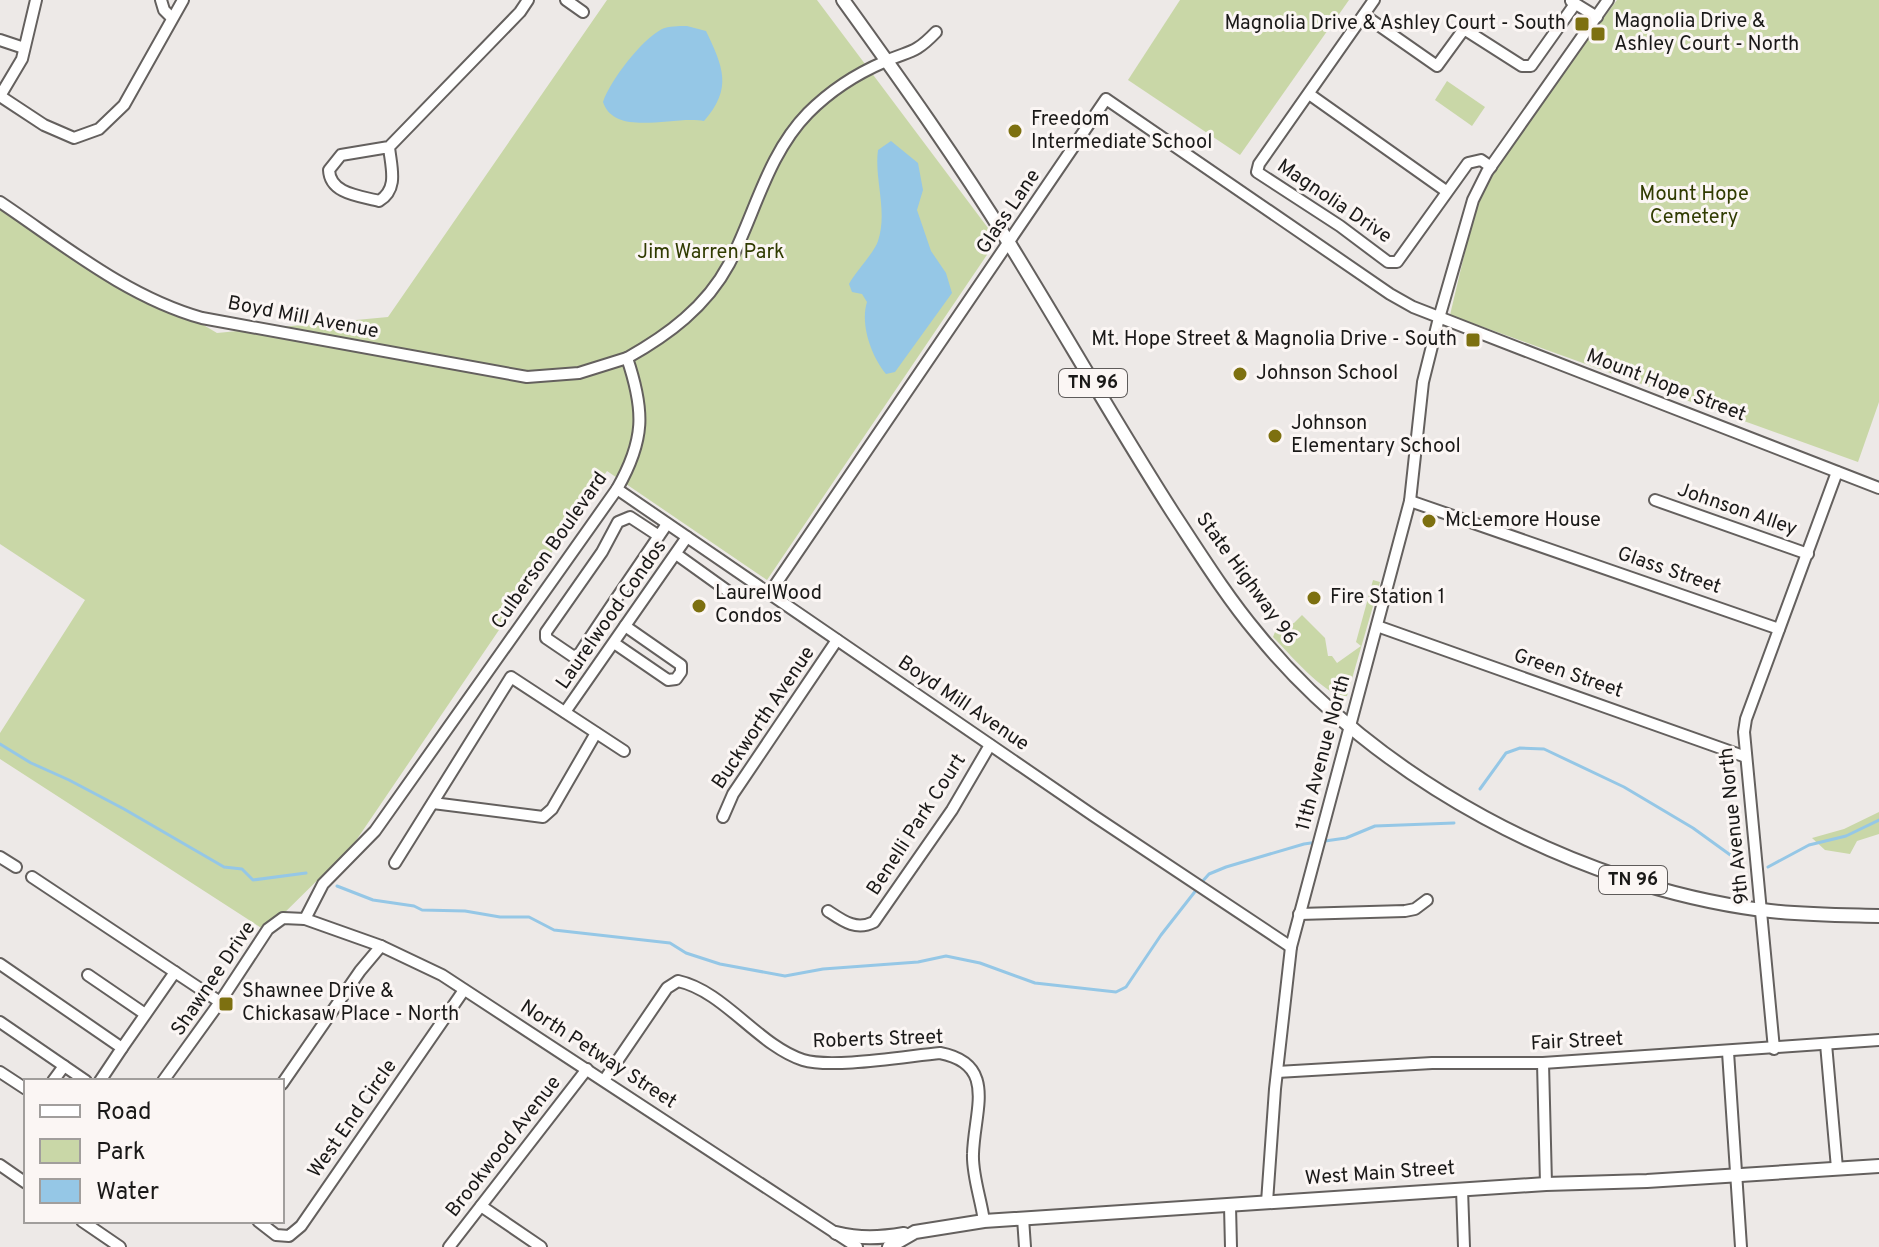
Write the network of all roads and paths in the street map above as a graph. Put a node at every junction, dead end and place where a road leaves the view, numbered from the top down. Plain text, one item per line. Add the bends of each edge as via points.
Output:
1 (36, 0) edge
2 (161, 0) edge
3 (183, 0) edge
4 (528, 0) edge
5 (566, 0) edge
6 (843, 0) edge
7 (1374, 0) edge
8 (1608, 0) edge
9 (1572, 2) edge
10 (583, 12) dead end
11 (1364, 15) junction
12 (1597, 17) junction
13 (172, 18) junction
14 (936, 32) dead end
15 (0, 40) edge
16 (24, 48) junction
17 (886, 60) junction
18 (1309, 94) junction
19 (0, 96) edge
20 (389, 147) junction
21 (1491, 167) junction
22 (1446, 191) junction
23 (0, 202) edge
24 (1009, 243) junction
25 (1439, 318) junction
26 (627, 358) junction
27 (1837, 472) junction
28 (1879, 488) edge
29 (617, 489) junction
30 (1655, 500) dead end
31 (1410, 501) junction
32 (667, 524) junction
33 (659, 536) junction
34 (687, 537) junction
35 (676, 554) junction
36 (1808, 554) junction
37 (729, 592) dead end
38 (769, 594) junction
39 (625, 626) junction
40 (1377, 626) junction
41 (1779, 629) junction
42 (837, 640) junction
43 (614, 643) junction
44 (565, 712) junction
45 (1350, 726) junction
46 (596, 733) junction
47 (990, 745) junction
48 (624, 751) dead end
49 (1746, 757) junction
50 (433, 803) junction
51 (723, 817) dead end
52 (0, 857) edge
53 (395, 863) dead end
54 (16, 867) dead end
55 (32, 877) dead end
56 (1427, 900) dead end
57 (1762, 910) junction
58 (828, 911) dead end
59 (1299, 914) junction
60 (1879, 916) edge
61 (305, 919) junction
62 (381, 946) junction
63 (1291, 947) junction
64 (2, 971) edge
65 (175, 972) junction
66 (88, 975) dead end
67 (464, 990) junction
68 (220, 1002) junction
69 (145, 1014) junction
70 (0, 1022) edge
71 (1879, 1040) edge
72 (1826, 1044) junction
73 (122, 1048) junction
74 (1774, 1049) junction
75 (1728, 1052) junction
76 (1543, 1063) junction
77 (64, 1066) junction
78 (587, 1069) junction
79 (0, 1072) edge
80 (1277, 1072) junction
81 (54, 1079) edge
82 (83, 1079) edge
83 (101, 1079) edge
84 (164, 1079) edge
85 (605, 1079) junction
86 (284, 1081) edge
87 (24, 1088) edge
88 (0, 1165) edge
89 (1879, 1166) edge
90 (1837, 1168) junction
91 (1737, 1176) junction
92 (24, 1182) edge
93 (1546, 1184) junction
94 (1462, 1189) junction
95 (1267, 1202) junction
96 (481, 1206) junction
97 (1230, 1206) junction
98 (1023, 1218) junction
99 (984, 1221) junction
100 (85, 1223) edge
101 (261, 1223) edge
102 (915, 1232) junction
103 (836, 1233) junction
104 (102, 1235) junction
105 (94, 1247) edge
106 (120, 1247) edge
107 (449, 1247) edge
108 (541, 1247) edge
109 (857, 1247) edge
110 (889, 1247) edge
111 (1025, 1247) edge
112 (1231, 1247) edge
113 (1464, 1247) edge
114 (1741, 1247) edge

1 - 16 street
2 - 13 street
3 - 13 street
4 - 20 street
5 - 10 street
6 - 17 main road, State Highway 96 / TN 96
7 - 11 street, Magnolia Drive
8 - 12 street
9 - 11 street via 1531,66 1522,66 1464,29 1437,66
9 - 12 street
11 - 18 street, Magnolia Drive
12 - 21 street
13 - 19 street via 124,105 99,129 74,138
14 - 17 street via 912,53
15 - 16 street
16 - 19 street
17 - 24 main road, State Highway 96 / TN 96
17 - 26 street via 850,79 796,126 715,286 661,339
18 - 22 street
18 - 22 street, Magnolia Drive via 1257,172 1388,262 1397,262
20 - 20 street via 341,155 329,170 329,179 351,194 379,201 393,185
21 - 22 street, Magnolia Drive via 1481,160 1468,163
21 - 25 street via 1473,200
23 - 26 street, Boyd Mill Avenue via 139,293 202,318 527,377 579,373
24 - 25 street, Glass Lane via 1106,99 1390,294
24 - 38 street, Glass Lane
24 - 45 main road, State Highway 96 / TN 96 via 1207,565 1257,634
25 - 27 street, Mount Hope Street
25 - 31 street, 11th Avenue North via 1423,382
26 - 29 street, Culberson Boulevard via 638,390 640,432
27 - 28 street, Mount Hope Street
27 - 36 street, 9th Avenue North
29 - 32 street, Boyd Mill Avenue
29 - 61 street, Culberson Boulevard via 413,780 375,831 323,884
30 - 36 street, Johnson Alley
31 - 40 street, 11th Avenue North
31 - 41 street, Glass Street
32 - 33 street
32 - 34 street, Boyd Mill Avenue
33 - 33 street via 580,653 574,657 546,638 618,522 630,517
34 - 35 street, Laurelwood Condos
34 - 38 street, Boyd Mill Avenue
35 - 37 street
35 - 39 street, Laurelwood Condos
36 - 41 street, 9th Avenue North
38 - 42 street, Boyd Mill Avenue
39 - 43 street, Laurelwood Condos
39 - 43 street via 681,665 681,672 668,680
40 - 45 street, 11th Avenue North
40 - 49 street, Green Street
41 - 49 street, 9th Avenue North via 1746,719
42 - 47 street, Boyd Mill Avenue
42 - 51 street, Buckworth Avenue via 733,794
43 - 44 street, Laurelwood Condos
44 - 46 street, Laurelwood Condos
44 - 50 street, Laurelwood Condos via 511,677
45 - 57 main road, State Highway 96 / TN 96 via 1460,804 1546,846 1641,883
45 - 59 street, 11th Avenue North
46 - 48 street, Laurelwood Condos
46 - 50 street via 543,817
47 - 58 street, Benelli Park Court via 874,922 860,927
47 - 63 street, Boyd Mill Avenue
49 - 57 street, 9th Avenue North
50 - 53 street, Laurelwood Condos
52 - 54 street
55 - 65 street
56 - 59 street via 1405,911
57 - 60 main road, State Highway 96 / TN 96
57 - 74 street, 9th Avenue North
59 - 63 street, 11th Avenue North
61 - 62 street, North Petway Street
61 - 68 street, Shawnee Drive via 283,918 268,929
62 - 67 street, North Petway Street
62 - 86 street
63 - 80 street, 11th Avenue North
64 - 73 street
65 - 68 street
65 - 69 street
66 - 69 street
67 - 78 street, North Petway Street
67 - 101 street, West End Circle via 301,1226 289,1236 276,1235
68 - 84 street, Shawnee Drive
69 - 73 street
70 - 77 street
71 - 72 street, Fair Street
72 - 74 street, Fair Street
72 - 90 street
73 - 83 street
74 - 75 street, Fair Street
75 - 76 street, Fair Street
75 - 91 street
76 - 80 street, Fair Street
76 - 93 street
77 - 81 street
77 - 82 street
78 - 85 street, North Petway Street
78 - 96 street, Brookwood Avenue
79 - 87 street
80 - 95 street, 11th Avenue North
85 - 99 street, Roberts Street via 667,988 678,981 696,985 804,1060 956,1056 978,1078 973,1156
85 - 103 street, North Petway Street
88 - 92 street
89 - 90 main road, West Main Street
90 - 91 main road, West Main Street
91 - 93 main road, West Main Street
91 - 114 street
93 - 94 main road, West Main Street
94 - 95 main road, West Main Street
94 - 113 street
95 - 97 main road, West Main Street
96 - 107 street, Brookwood Avenue
96 - 108 street
97 - 98 main road, West Main Street
97 - 112 street
98 - 99 main road, West Main Street
98 - 111 street
99 - 102 main road, West Main Street
100 - 104 street
102 - 103 main road via 877,1239
102 - 110 main road, West Main Street
103 - 109 street, North Petway Street
104 - 105 street
104 - 106 street

